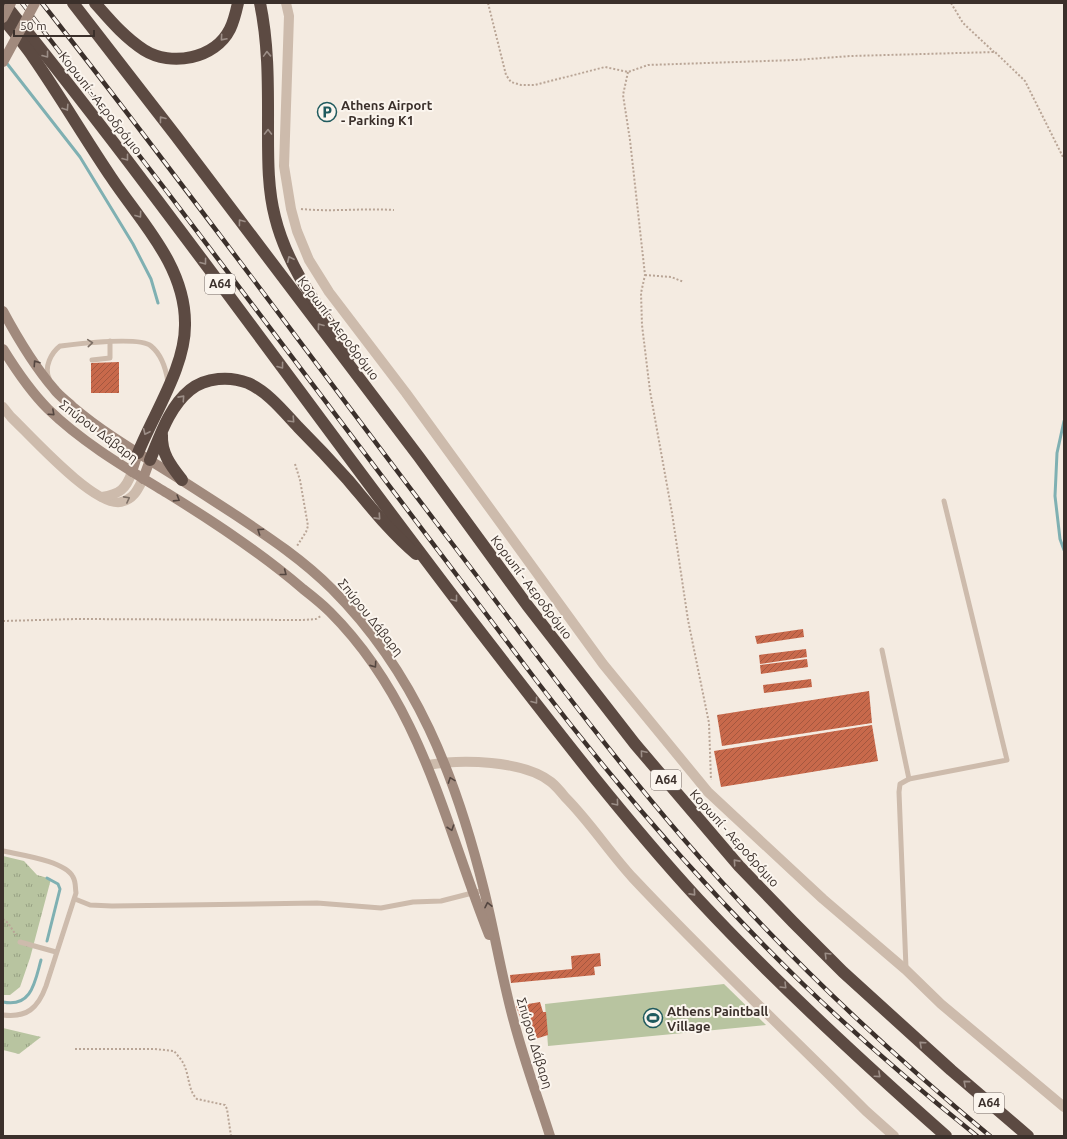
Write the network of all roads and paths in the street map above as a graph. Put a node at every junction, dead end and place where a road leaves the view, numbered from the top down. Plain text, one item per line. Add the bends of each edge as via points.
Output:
1 (4, 3) edge
2 (11, 3) edge
3 (35, 3) edge
4 (73, 3) edge
5 (95, 3) edge
6 (238, 3) edge
7 (260, 3) edge
8 (286, 3) edge
9 (488, 3) edge
10 (951, 3) edge
11 (3, 18) edge
12 (995, 52) junction
13 (3, 62) edge
14 (628, 72) junction
15 (1064, 159) edge
16 (291, 208) junction
17 (394, 210) dead end
18 (645, 274) junction
19 (684, 282) dead end
20 (3, 311) edge
21 (110, 341) junction
22 (3, 349) edge
23 (92, 360) dead end
24 (168, 387) junction
25 (55, 390) junction
26 (3, 407) edge
27 (163, 431) junction
28 (138, 453) junction
29 (419, 457) junction
30 (150, 460) junction
31 (295, 464) dead end
32 (132, 472) junction
33 (144, 479) junction
34 (182, 480) junction
35 (102, 498) junction
36 (944, 501) dead end
37 (292, 553) junction
38 (432, 568) junction
39 (328, 610) junction
40 (3, 621) edge
41 (882, 650) dead end
42 (445, 762) junction
43 (428, 765) junction
44 (908, 779) junction
45 (708, 792) junction
46 (3, 851) edge
47 (484, 890) junction
48 (473, 894) junction
49 (75, 899) junction
50 (3, 919) edge
51 (20, 942) joint
52 (56, 952) junction
53 (498, 957) junction
54 (906, 970) junction
55 (3, 1015) edge
56 (74, 1049) dead end
57 (1064, 1107) edge
58 (231, 1136) edge
59 (550, 1136) edge
60 (894, 1136) edge
61 (946, 1136) edge
62 (1028, 1136) edge

1 -> 38 highway, Κορωπί - Αεροδρόμιο / Α64 via 134,168
2 - 11 street, bridge
3 - 13 street, bridge
29 -> 4 highway, Κορωπί - Αεροδρόμιο / Α64
6 -> 5 highway via 230,30 220,42 208,51 181,59 145,50 128,38
29 -> 7 highway via 310,296 283,243 270,190 267,47
8 - 16 street via 289,16 284,166
9 - 14 path via 506,75 511,82 534,85 605,67
10 - 12 path via 963,23
11 -> 24 highway via 33,56 111,178 156,238 170,265 178,286 185,322 181,352
12 - 14 path via 648,65
12 - 15 path via 1025,82
14 - 18 path via 623,95
16 - 17 path via 328,211
16 - 45 street via 297,231 310,260 329,292 406,393 603,664
18 - 19 path via 671,277
18 - 45 path via 641,293 646,361 688,620 709,723 712,779
25 -> 20 street, Σπύρου Δάβαρη via 15,333
21 - 23 lane via 110,358
21 - 24 lane via 135,341 150,345 166,370
25 -> 21 lane via 47,373 53,351 60,346
22 -> 32 street, Σπύρου Δάβαρη via 28,387 47,408 69,428
24 -> 28 highway
25 - 28 street, Σπύρου Δάβαρη via 104,432
26 - 35 street via 69,473
27 - 30 highway
27 - 34 highway via 164,453
27 -> 38 highway via 180,399 191,389 217,378 248,384 275,402 338,469 399,540
28 - 30 street, Σπύρου Δάβαρη
28 - 32 street
62 -> 29 highway, Κορωπί - Αεροδρόμιο / Α64 via 843,972 739,866 635,744 579,673
30 - 33 street
30 - 34 street, Σπύρου Δάβαρη
31 - 37 path via 308,526
32 - 33 street, Σπύρου Δάβαρη
32 - 35 street via 122,490
35 -> 33 street via 120,502 130,498
33 -> 39 street, Σπύρου Δάβαρη via 220,526 284,573
37 -> 34 street, Σπύρου Δάβαρη
36 - 44 lane via 1007,760
37 - 42 street, Σπύρου Δάβαρη via 331,588 384,651 421,712
38 -> 61 highway, Κορωπί - Αεροδρόμιο / Α64 via 592,773 701,902 808,1010
39 - 40 path via 323,616 303,620
39 -> 43 street, Σπύρου Δάβαρη via 351,634 393,694
41 - 44 lane
42 - 43 street
47 -> 42 street, Σπύρου Δάβαρη via 474,850
42 - 60 street via 508,765 528,770 550,781 579,811 637,882
43 -> 48 street, Σπύρου Δάβαρη
44 - 54 lane via 900,784 899,792
45 - 54 street via 823,899
46 - 49 lane via 63,867 71,873 75,881
47 - 48 lane
53 -> 47 street, Σπύρου Δάβαρη
48 - 49 lane via 441,901 413,902 381,908 318,903 112,906 90,905
48 - 53 street, Σπύρου Δάβαρη
49 - 52 lane
50 - 51 path
51 - 52 lane
52 - 55 lane via 45,990 38,1004 23,1014
53 - 59 street, Σπύρου Δάβαρη via 514,1024
54 - 57 street via 941,1004
56 - 58 path via 174,1051 184,1065 195,1097 225,1105

